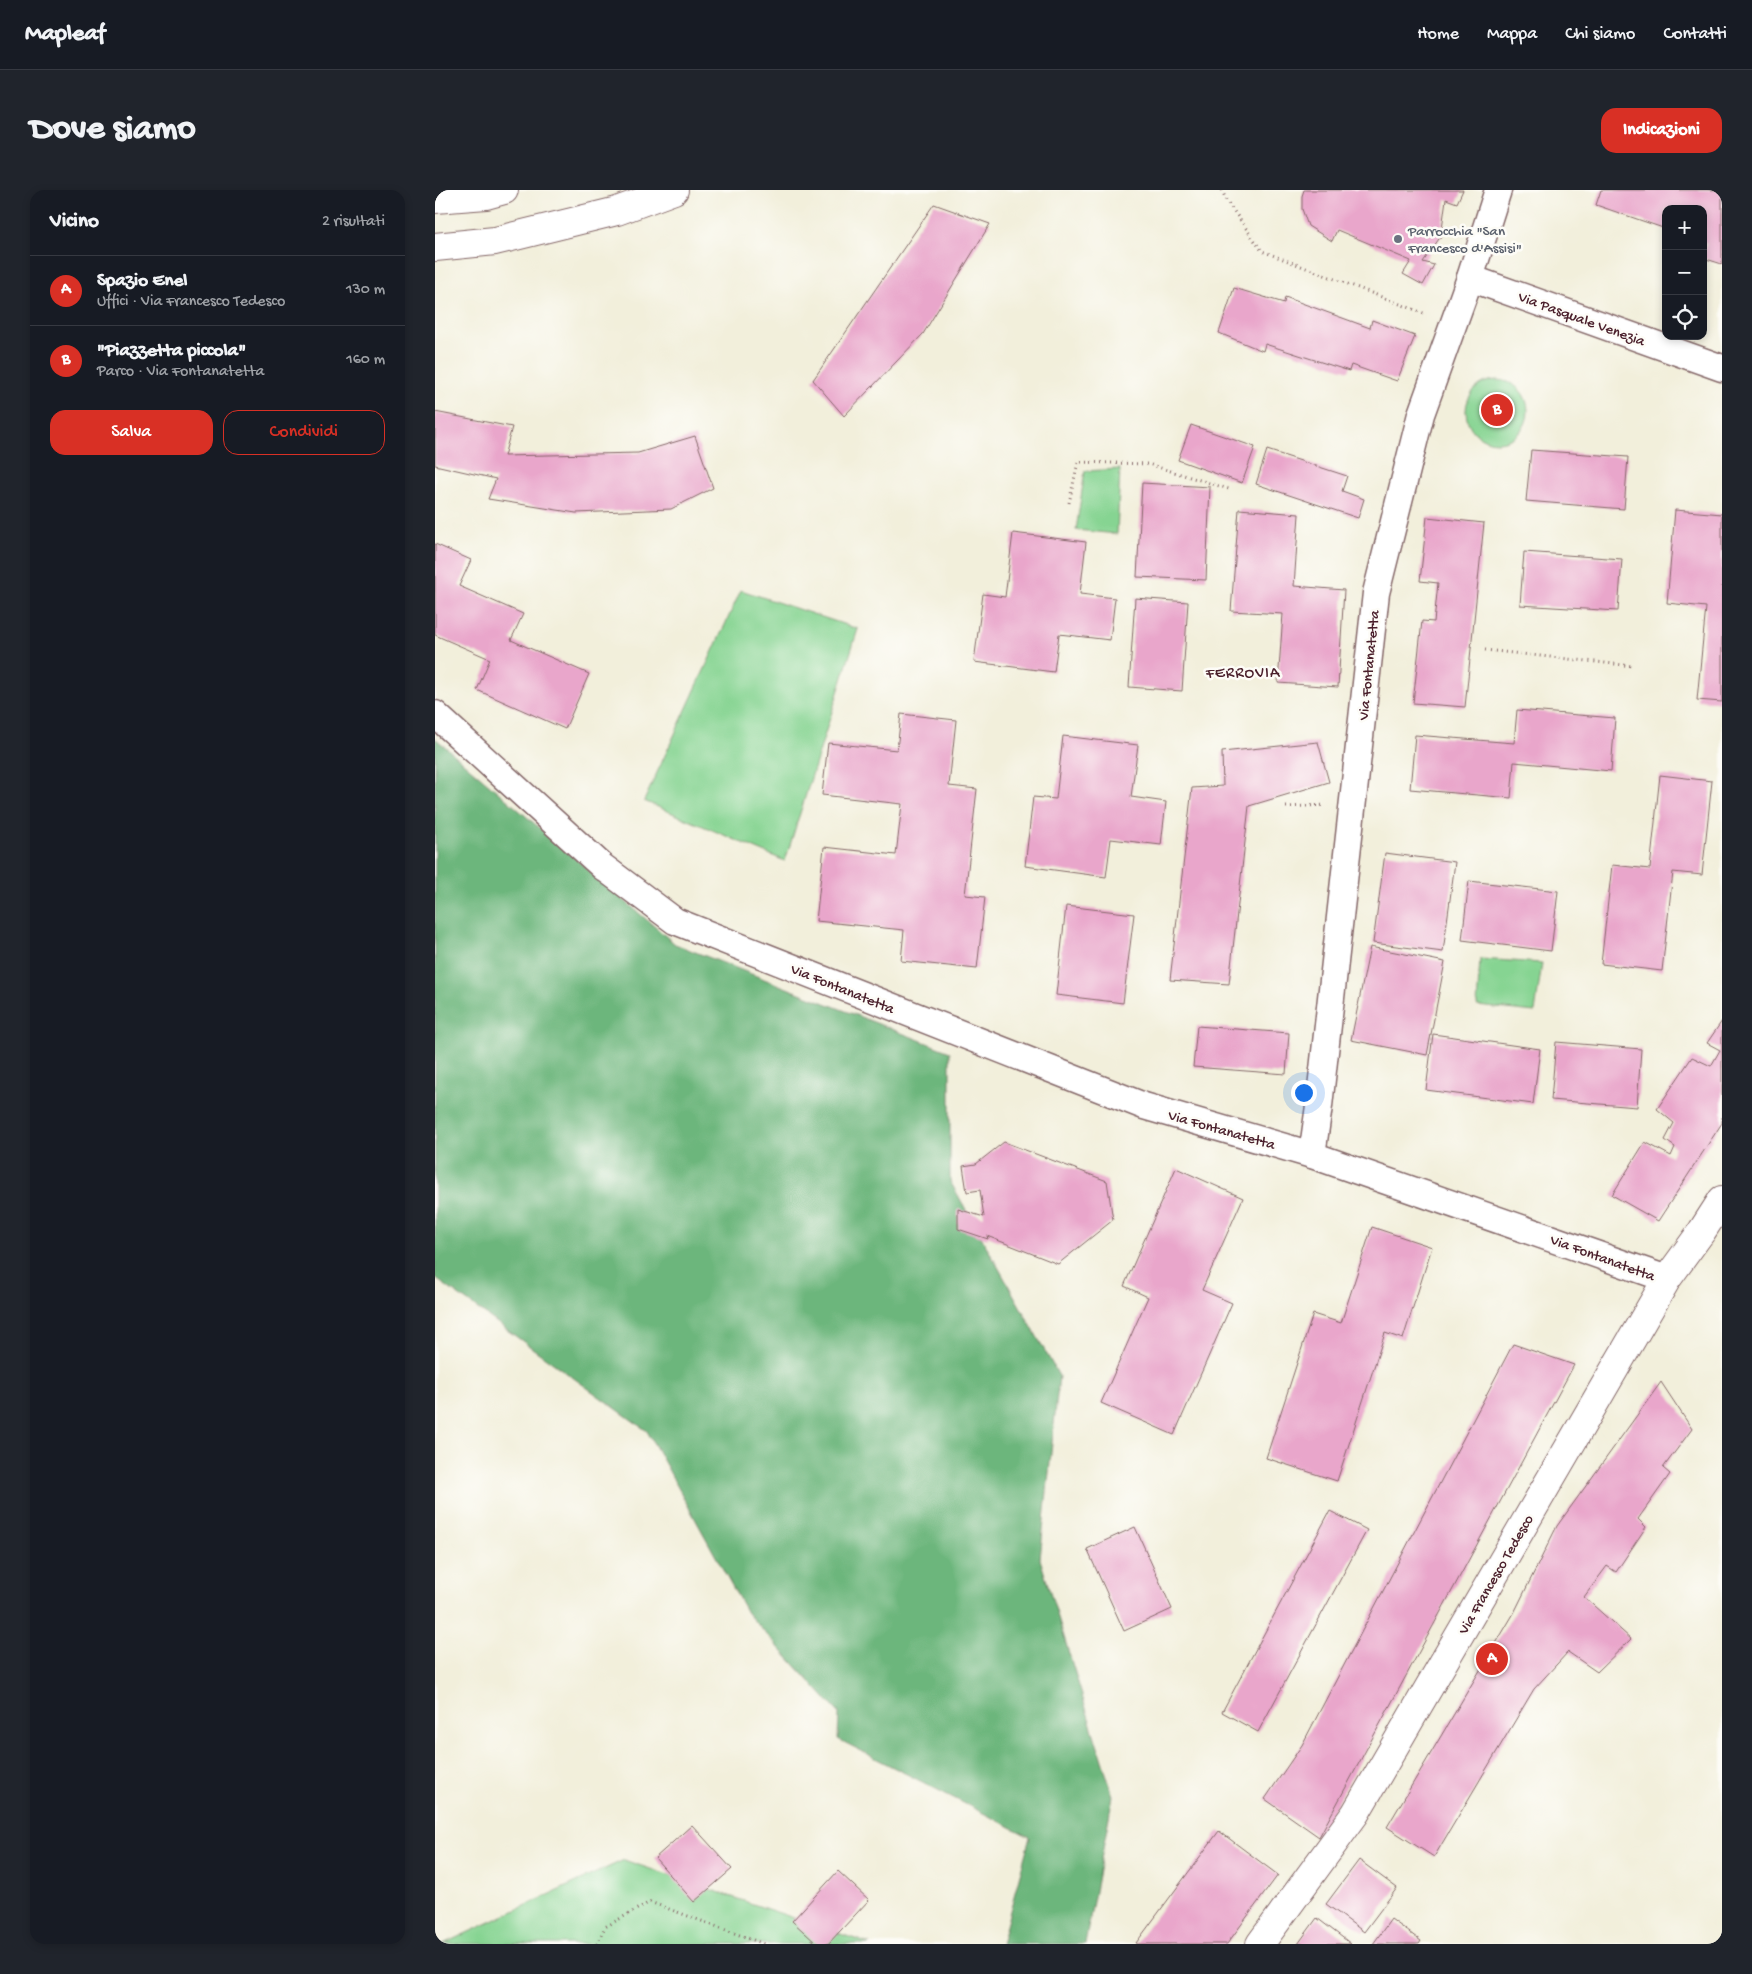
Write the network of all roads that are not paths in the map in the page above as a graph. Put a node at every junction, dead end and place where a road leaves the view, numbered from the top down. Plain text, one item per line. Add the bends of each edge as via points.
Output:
1 (674, 190) edge
2 (1498, 190) edge
3 (495, 192) edge
4 (435, 199) edge
5 (435, 247) edge
6 (1470, 278) junction
7 (1722, 368) edge
8 (435, 714) edge
9 (1312, 1155) junction
10 (1722, 1200) edge
11 (1667, 1279) junction
12 (1260, 1944) edge

1 - 5 street via 617,211 495,240
2 - 6 street, Via Fontanatetta
3 - 4 street
6 - 7 street, Via Pasquale Venezia
6 - 9 street, Via Fontanatetta via 1421,414 1377,593
8 - 9 street, Via Fontanatetta via 603,867 675,922 1144,1106
9 - 11 street, Via Fontanatetta
10 - 11 street, Via Francesco Tedesco
11 - 12 street, Via Francesco Tedesco via 1355,1814

